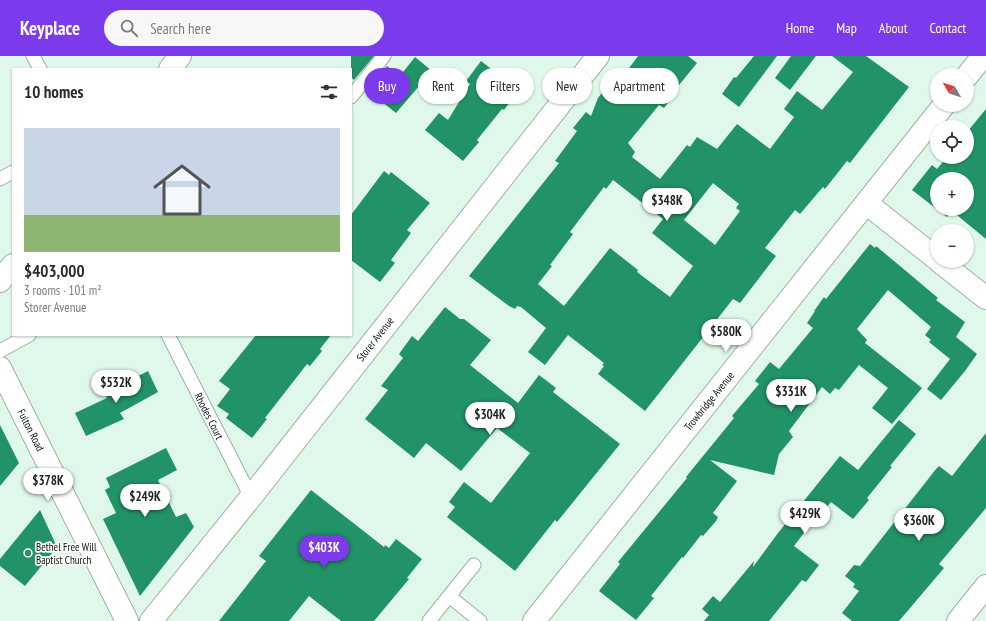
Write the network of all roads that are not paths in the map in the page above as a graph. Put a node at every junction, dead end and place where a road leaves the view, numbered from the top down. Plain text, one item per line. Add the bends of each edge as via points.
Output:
1 (33, 56) edge
2 (180, 56) edge
3 (384, 56) edge
4 (598, 56) edge
5 (983, 56) edge
6 (39, 68) edge
7 (171, 68) edge
8 (973, 68) edge
9 (352, 96) edge
10 (938, 112) edge
11 (12, 173) edge
12 (0, 179) edge
13 (866, 203) junction
14 (930, 254) edge
15 (12, 266) edge
16 (948, 268) edge
17 (0, 281) edge
18 (986, 298) edge
19 (27, 336) edge
20 (169, 336) edge
21 (0, 351) edge
22 (0, 368) edge
23 (251, 497) junction
24 (474, 565) dead end
25 (986, 586) edge
26 (449, 596) junction
27 (127, 621) edge
28 (151, 621) edge
29 (429, 621) edge
30 (480, 621) edge
31 (534, 621) edge
32 (958, 621) edge

1 - 6 lane
2 - 7 street
3 - 9 lane
4 - 23 street, Storer Avenue
5 - 8 street
10 - 13 street, Trowbridge Avenue
11 - 12 lane
13 - 14 street
13 - 31 street, Trowbridge Avenue
15 - 17 street
16 - 18 street
19 - 21 lane
20 - 23 lane, Rhodes Court
22 - 27 street, Fulton Road
23 - 28 street, Storer Avenue
24 - 26 lane
25 - 32 street
26 - 29 lane
26 - 30 lane

